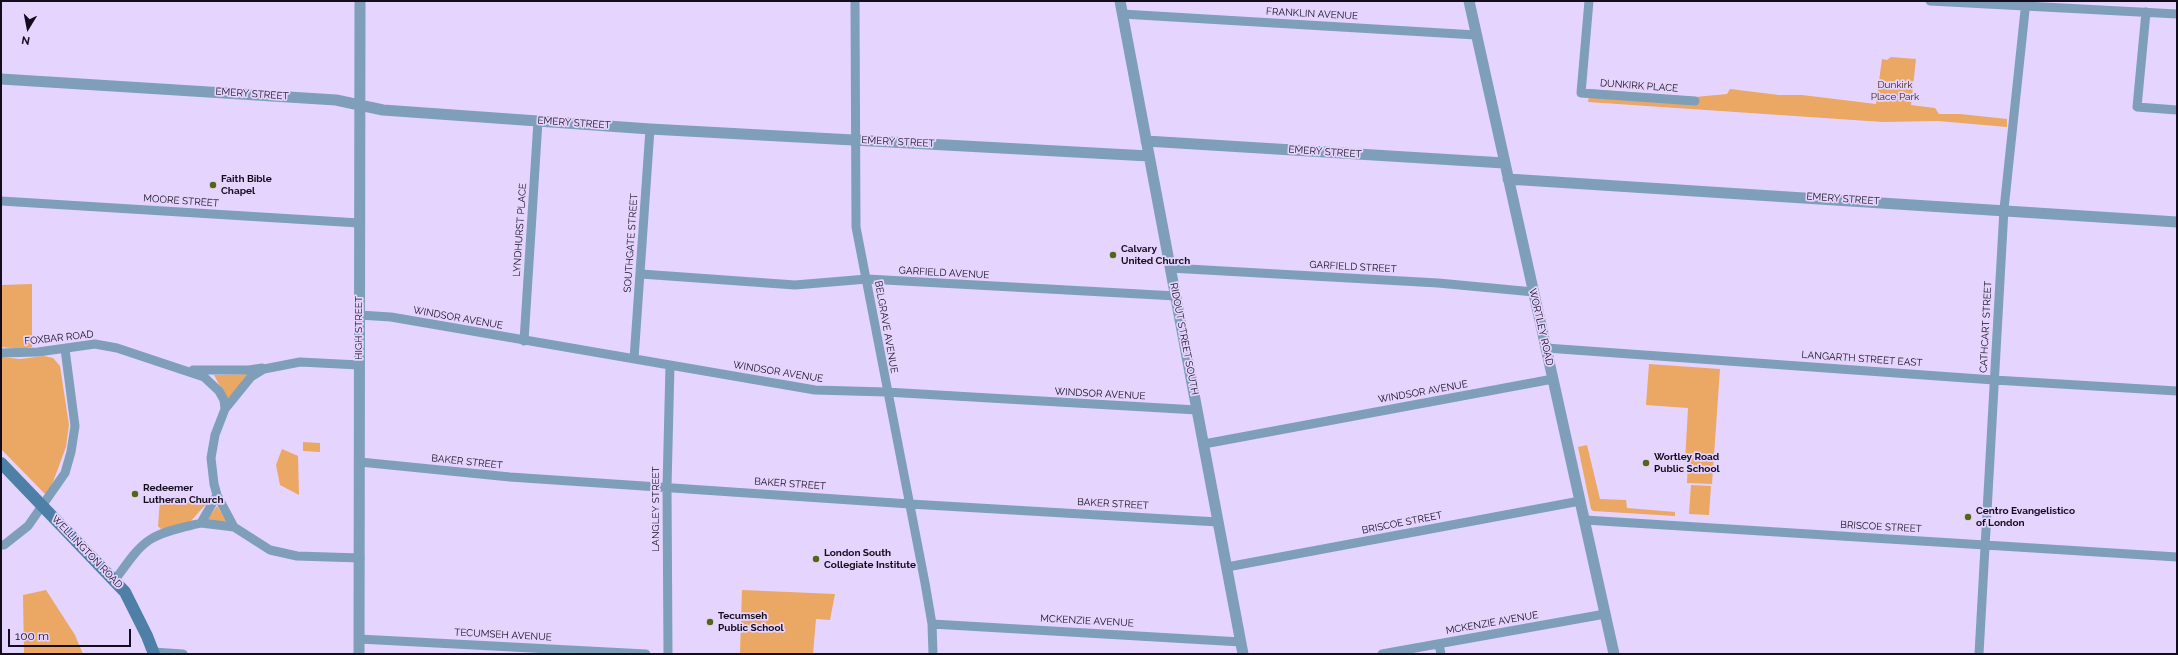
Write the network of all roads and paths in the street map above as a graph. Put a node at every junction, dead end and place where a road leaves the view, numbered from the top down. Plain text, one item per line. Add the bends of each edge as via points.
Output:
1 (360, 1) edge
2 (855, 1) edge
3 (1120, 1) edge
4 (1469, 1) edge
5 (1589, 1) edge
6 (1930, 1) edge
7 (2025, 4) edge
8 (2146, 12) junction
9 (1122, 14) junction
10 (2177, 14) edge
11 (1476, 34) junction
12 (1, 79) edge
13 (1695, 101) dead end
14 (360, 105) junction
15 (2177, 110) edge
16 (538, 121) junction
17 (650, 129) junction
18 (854, 139) junction
19 (1146, 141) junction
20 (1149, 156) junction
21 (1504, 163) junction
22 (1508, 179) junction
23 (1, 201) edge
24 (2004, 209) junction
25 (2177, 222) edge
26 (359, 223) junction
27 (1170, 268) junction
28 (640, 274) junction
29 (867, 279) junction
30 (1534, 292) junction
31 (1176, 296) junction
32 (359, 315) junction
33 (524, 340) junction
34 (1546, 348) junction
35 (65, 349) junction
36 (1, 353) edge
37 (634, 359) junction
38 (281, 365) junction
39 (359, 365) junction
40 (670, 365) junction
41 (187, 370) junction
42 (1553, 379) junction
43 (1994, 380) junction
44 (2177, 391) edge
45 (886, 392) junction
46 (225, 409) junction
47 (1197, 410) junction
48 (1204, 444) junction
49 (360, 462) junction
50 (1, 463) edge
51 (667, 487) junction
52 (217, 495) junction
53 (1580, 501) junction
54 (910, 504) junction
55 (42, 506) junction
56 (1584, 520) junction
57 (1218, 522) junction
58 (202, 524) junction
59 (234, 527) junction
60 (1985, 544) junction
61 (1, 545) edge
62 (2177, 557) edge
63 (360, 558) junction
64 (1227, 567) junction
65 (114, 581) junction
66 (1606, 614) junction
67 (932, 624) junction
68 (359, 639) junction
69 (1241, 642) junction
70 (1439, 644) junction
71 (153, 653) edge
72 (182, 654) edge
73 (359, 654) edge
74 (646, 654) edge
75 (668, 654) edge
76 (933, 654) edge
77 (1243, 654) edge
78 (1382, 654) edge
79 (1441, 654) edge
80 (1614, 654) edge
81 (1979, 654) edge

1 - 14 street, HIGH STREET
2 - 18 street, BELGRAVE AVENUE
3 - 9 street, RIDOUT STREET SOUTH
4 - 11 street, WORTLEY ROAD
5 - 13 street, DUNKIRK PLACE via 1581,92
6 - 7 street
7 - 8 street
7 - 24 street, CATHCART STREET
8 - 10 street
8 - 15 street via 2137,107
9 - 11 street, FRANKLIN AVENUE
9 - 19 street, RIDOUT STREET SOUTH
11 - 21 street, WORTLEY ROAD
12 - 14 street, EMERY STREET via 336,100
14 - 16 street, EMERY STREET via 383,110
14 - 26 street, HIGH STREET
16 - 17 street, EMERY STREET
16 - 33 street, LYNDHURST PLACE
17 - 18 street, EMERY STREET
17 - 28 street, SOUTHGATE STREET
18 - 20 street, EMERY STREET
18 - 29 street, BELGRAVE AVENUE via 856,227
19 - 20 street, RIDOUT STREET SOUTH
19 - 21 street, EMERY STREET
20 - 27 street, RIDOUT STREET SOUTH
21 - 22 street, WORTLEY ROAD
22 - 24 street, EMERY STREET
22 - 30 street, WORTLEY ROAD
23 - 26 street, MOORE STREET
24 - 25 street, EMERY STREET
24 - 43 street, CATHCART STREET
26 - 32 street, HIGH STREET
27 - 30 street, GARFIELD STREET via 1438,283
27 - 31 street, RIDOUT STREET SOUTH
28 - 29 street, GARFIELD AVENUE via 795,285
28 - 37 street, SOUTHGATE STREET
29 - 31 street, GARFIELD AVENUE
29 - 45 street, BELGRAVE AVENUE
30 - 34 street, WORTLEY ROAD
31 - 47 street, RIDOUT STREET SOUTH
32 - 33 street, WINDSOR AVENUE via 391,317
32 - 39 street, HIGH STREET
33 - 37 street, WINDSOR AVENUE
34 - 42 street, WORTLEY ROAD
34 - 43 street, LANGARTH STREET EAST
35 - 36 street, FOXBAR ROAD
35 - 41 street, FOXBAR ROAD via 95,344 117,348
35 - 55 street via 75,426 66,473
37 - 40 street, WINDSOR AVENUE
38 - 39 street via 300,362
38 - 41 street, FOXBAR ROAD via 249,370
38 - 46 street via 264,369 251,377
39 - 49 street, HIGH STREET
40 - 45 street, WINDSOR AVENUE via 815,390
40 - 51 street, LANGLEY STREET
41 - 46 street, FOXBAR ROAD via 212,383 224,400
42 - 48 street, WINDSOR AVENUE
42 - 53 street, WORTLEY ROAD
43 - 44 street, LANGARTH STREET EAST
43 - 60 street, CATHCART STREET
45 - 47 street, WINDSOR AVENUE
45 - 54 street, BELGRAVE AVENUE
46 - 52 street via 215,435 211,458
47 - 48 street, RIDOUT STREET SOUTH
48 - 57 street, RIDOUT STREET SOUTH
49 - 51 street, BAKER STREET via 510,477
49 - 63 street, HIGH STREET
50 - 55 main road, WELLINGTON ROAD
51 - 54 street, BAKER STREET
51 - 75 street, LANGLEY STREET
52 - 58 street
52 - 59 street
53 - 56 street, WORTLEY ROAD
53 - 64 street, BRISCOE STREET
54 - 57 street, BAKER STREET
54 - 67 street, BELGRAVE AVENUE
55 - 61 street via 28,526
55 - 65 main road, WELLINGTON ROAD
56 - 60 street, BRISCOE STREET
56 - 66 street, WORTLEY ROAD
57 - 64 street, RIDOUT STREET SOUTH
58 - 59 street
58 - 65 street via 170,531 150,540
59 - 63 street via 270,550 297,556
60 - 62 street, BRISCOE STREET
60 - 81 street, CATHCART STREET
63 - 68 street, HIGH STREET
64 - 69 street, RIDOUT STREET SOUTH
65 - 71 main road, WELLINGTON ROAD via 125,592
66 - 70 street, MCKENZIE AVENUE
66 - 80 street, WORTLEY ROAD
67 - 69 street, MCKENZIE AVENUE
67 - 76 street, BELGRAVE AVENUE
68 - 73 street, HIGH STREET
68 - 74 street, TECUMSEH AVENUE
69 - 77 street, RIDOUT STREET SOUTH
70 - 78 street, MCKENZIE AVENUE
70 - 79 street
71 - 72 street

